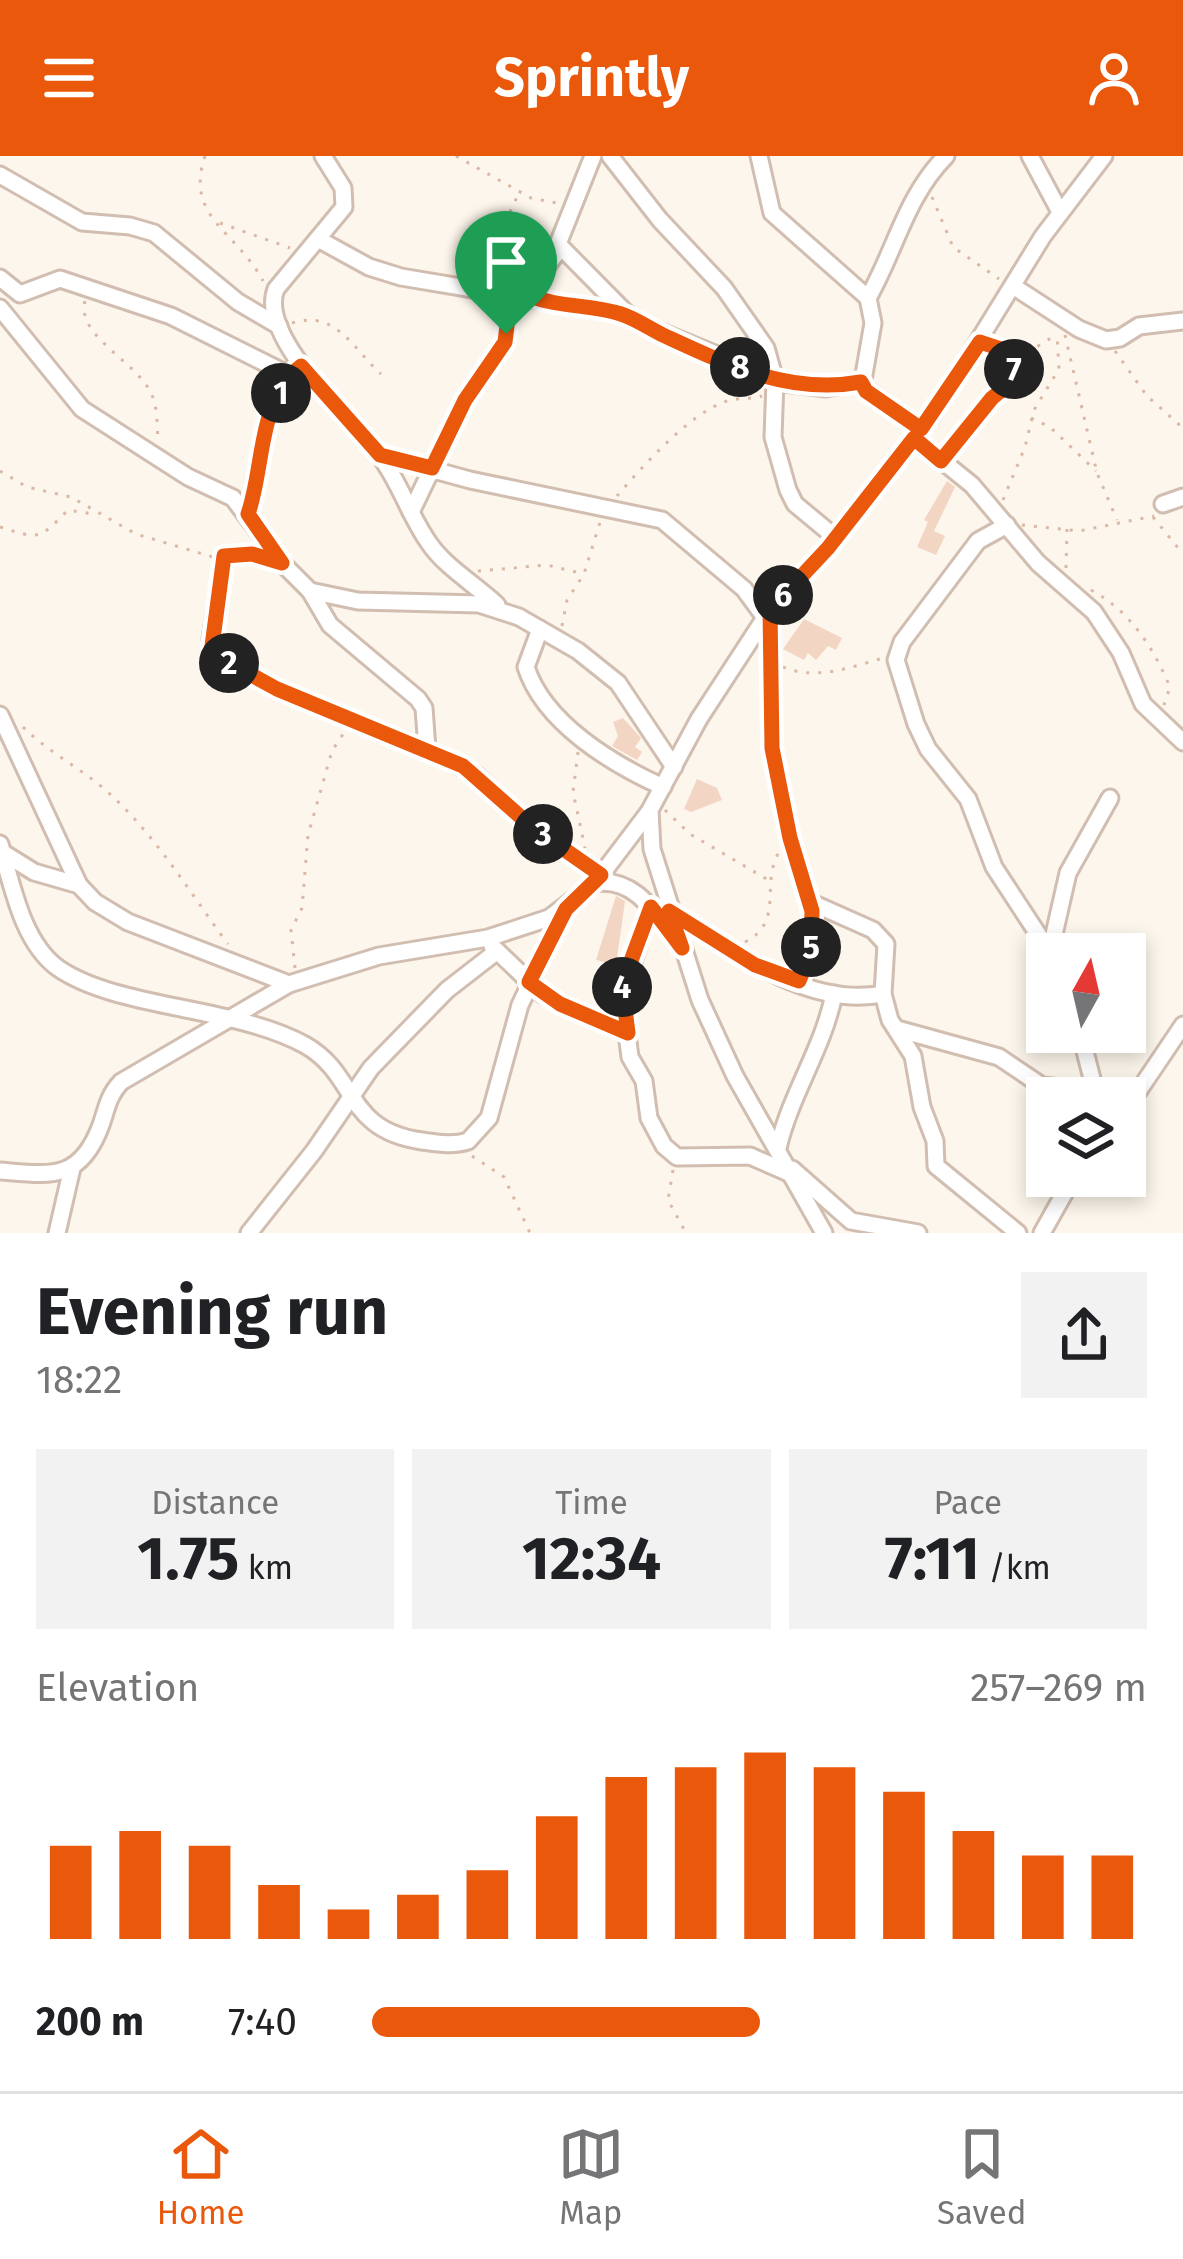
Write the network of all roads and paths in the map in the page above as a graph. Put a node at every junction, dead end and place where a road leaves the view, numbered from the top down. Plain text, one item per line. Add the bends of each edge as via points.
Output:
1 (205, 156) edge
2 (322, 156) edge
3 (456, 156) edge
4 (593, 156) edge
5 (610, 156) edge
6 (759, 156) edge
7 (946, 156) edge
8 (1030, 156) edge
9 (1104, 156) edge
10 (0, 175) edge
11 (926, 178) junction
12 (519, 192) junction
13 (571, 205) junction
14 (1060, 212) junction
15 (218, 223) junction
16 (318, 239) junction
17 (559, 250) junction
18 (303, 258) junction
19 (0, 278) edge
20 (1013, 286) junction
21 (89, 288) junction
22 (472, 289) junction
23 (528, 295) junction
24 (272, 298) junction
25 (868, 298) junction
26 (0, 308) edge
27 (622, 314) junction
28 (1183, 320) edge
29 (279, 326) junction
30 (1057, 335) junction
31 (1106, 340) junction
32 (980, 342) junction
33 (1016, 354) junction
34 (295, 371) junction
35 (381, 374) dead end
36 (861, 382) junction
37 (775, 386) junction
38 (1031, 418) junction
39 (1183, 428) edge
40 (918, 434) junction
41 (380, 455) junction
42 (160, 456) junction
43 (941, 461) junction
44 (432, 468) junction
45 (0, 471) edge
46 (1097, 472) junction
47 (1183, 496) edge
48 (609, 506) junction
49 (1157, 510) junction
50 (411, 512) junction
51 (248, 514) junction
52 (101, 517) junction
53 (1002, 519) junction
54 (1117, 520) junction
55 (0, 527) edge
56 (1067, 529) junction
57 (836, 538) junction
58 (1183, 554) edge
59 (224, 556) junction
60 (282, 563) junction
61 (458, 570) junction
62 (1069, 573) dead end
63 (584, 574) junction
64 (1087, 587) dead end
65 (310, 592) junction
66 (502, 610) junction
67 (768, 615) junction
68 (540, 629) junction
69 (559, 640) junction
70 (896, 653) junction
71 (771, 660) junction
72 (8, 717) edge
73 (1158, 718) junction
74 (350, 722) junction
75 (581, 737) junction
76 (1183, 742) edge
77 (427, 749) junction
78 (674, 766) junction
79 (1110, 798) dead end
80 (656, 799) junction
81 (790, 838) junction
82 (1, 848) edge
83 (595, 875) junction
84 (770, 881) junction
85 (79, 885) junction
86 (810, 902) junction
87 (651, 907) junction
88 (566, 909) junction
89 (669, 911) junction
90 (1037, 933) edge
91 (1054, 933) edge
92 (492, 945) junction
93 (682, 948) junction
94 (732, 948) junction
95 (244, 967) junction
96 (799, 981) junction
97 (294, 982) junction
98 (529, 982) junction
99 (834, 994) junction
100 (883, 994) junction
101 (229, 1017) junction
102 (1183, 1025) edge
103 (894, 1028) junction
104 (628, 1033) junction
105 (1029, 1077) edge
106 (1146, 1080) edge
107 (350, 1099) junction
108 (458, 1144) junction
109 (677, 1156) junction
110 (784, 1162) junction
111 (72, 1168) junction
112 (0, 1171) edge
113 (1062, 1197) edge
114 (57, 1233) edge
115 (249, 1233) edge
116 (530, 1233) edge
117 (686, 1233) edge
118 (824, 1233) edge
119 (918, 1233) edge
120 (1018, 1233) edge
121 (1042, 1233) edge

1 - 15 path via 197,191
2 - 16 street via 345,198
3 - 12 path
4 - 13 street
5 - 37 street via 724,288 766,348
6 - 25 street via 772,213
7 - 11 street
8 - 14 street
9 - 14 street
10 - 29 street via 82,222 154,233
11 - 20 path via 953,247
11 - 25 street
12 - 13 path
12 - 22 path
13 - 17 street
14 - 20 street
15 - 18 path via 274,239
15 - 24 path
16 - 18 street
16 - 22 street via 401,278
17 - 23 street
17 - 27 street
18 - 24 street
19 - 21 street via 20,294 56,278
20 - 31 street
20 - 32 street
21 - 34 street
21 - 42 path via 84,321 148,387
22 - 23 street
23 - 27 street
23 - 44 street via 508,318 505,342
24 - 29 street
25 - 36 street via 873,323
26 - 42 street via 82,410
27 - 37 street
28 - 31 street
29 - 34 street
29 - 35 path via 325,321
30 - 33 path
30 - 38 path via 1059,369
30 - 46 path via 1063,329
31 - 39 path via 1147,396
32 - 33 path
32 - 40 street
33 - 43 path via 1013,381
34 - 41 street
34 - 51 street via 266,424
36 - 37 street
36 - 40 street
37 - 48 path via 709,410 662,445
37 - 57 street via 773,436 791,499
38 - 46 path
38 - 53 path
40 - 43 street
40 - 57 street
41 - 44 street
41 - 50 street
42 - 51 street
43 - 53 street
44 - 48 street
44 - 50 street
45 - 52 path
46 - 54 path
47 - 49 street
48 - 63 path
48 - 67 street via 662,520
49 - 54 path
49 - 58 path
50 - 61 street via 429,544
51 - 60 street
52 - 55 path via 71,509 30,538
52 - 59 path
53 - 56 path
53 - 70 street
53 - 73 street via 1108,629
54 - 56 path
56 - 62 path
57 - 67 street
59 - 60 path
59 - 74 street via 215,652
60 - 65 street
61 - 63 path via 547,565
61 - 66 street
63 - 69 path via 567,599
64 - 73 path via 1117,606 1153,652 1170,687
65 - 66 street
65 - 77 street via 330,625 418,699
66 - 68 street
67 - 71 street
67 - 78 street
68 - 69 street
68 - 75 street via 527,672
69 - 78 street via 618,683
70 - 71 path via 852,670 789,671
70 - 90 street via 902,690 928,749 968,799 994,867
71 - 81 street via 770,732
72 - 85 street
72 - 95 path via 114,797 186,879
73 - 76 street
74 - 77 street
74 - 97 path via 332,751 308,835 302,908 291,930
75 - 80 street
75 - 83 path via 573,792
77 - 83 street via 476,775
78 - 80 street
79 - 91 street via 1068,873
80 - 83 street
80 - 84 path via 690,834
80 - 89 street via 648,831
81 - 84 path via 775,856
81 - 86 street
82 - 85 street via 34,872
82 - 101 street via 31,935 56,967 97,986
83 - 87 street
83 - 88 street
84 - 94 path via 766,927
85 - 95 street via 110,914
86 - 96 street via 811,952
86 - 100 street via 881,938 888,954
87 - 93 street
87 - 104 street via 622,985
88 - 92 street
88 - 98 street
89 - 93 street
89 - 94 street
92 - 97 street via 379,956
92 - 98 street
92 - 107 street via 371,1067
93 - 110 street via 711,1026
94 - 96 street
95 - 97 street
96 - 99 street
97 - 101 street
98 - 104 street
98 - 108 street via 489,1118
99 - 100 street
99 - 110 street via 828,1026 788,1106
100 - 103 street
101 - 107 street via 308,1047
101 - 111 street via 121,1082
102 - 106 street
103 - 105 street via 999,1057
103 - 120 street via 914,1056 936,1166
104 - 109 street via 649,1118
107 - 108 street via 393,1135
107 - 115 street
108 - 116 path via 504,1178
109 - 110 street
109 - 117 path via 668,1200
110 - 118 street
110 - 119 street via 850,1221
111 - 112 street via 45,1177
111 - 114 street
113 - 121 street

